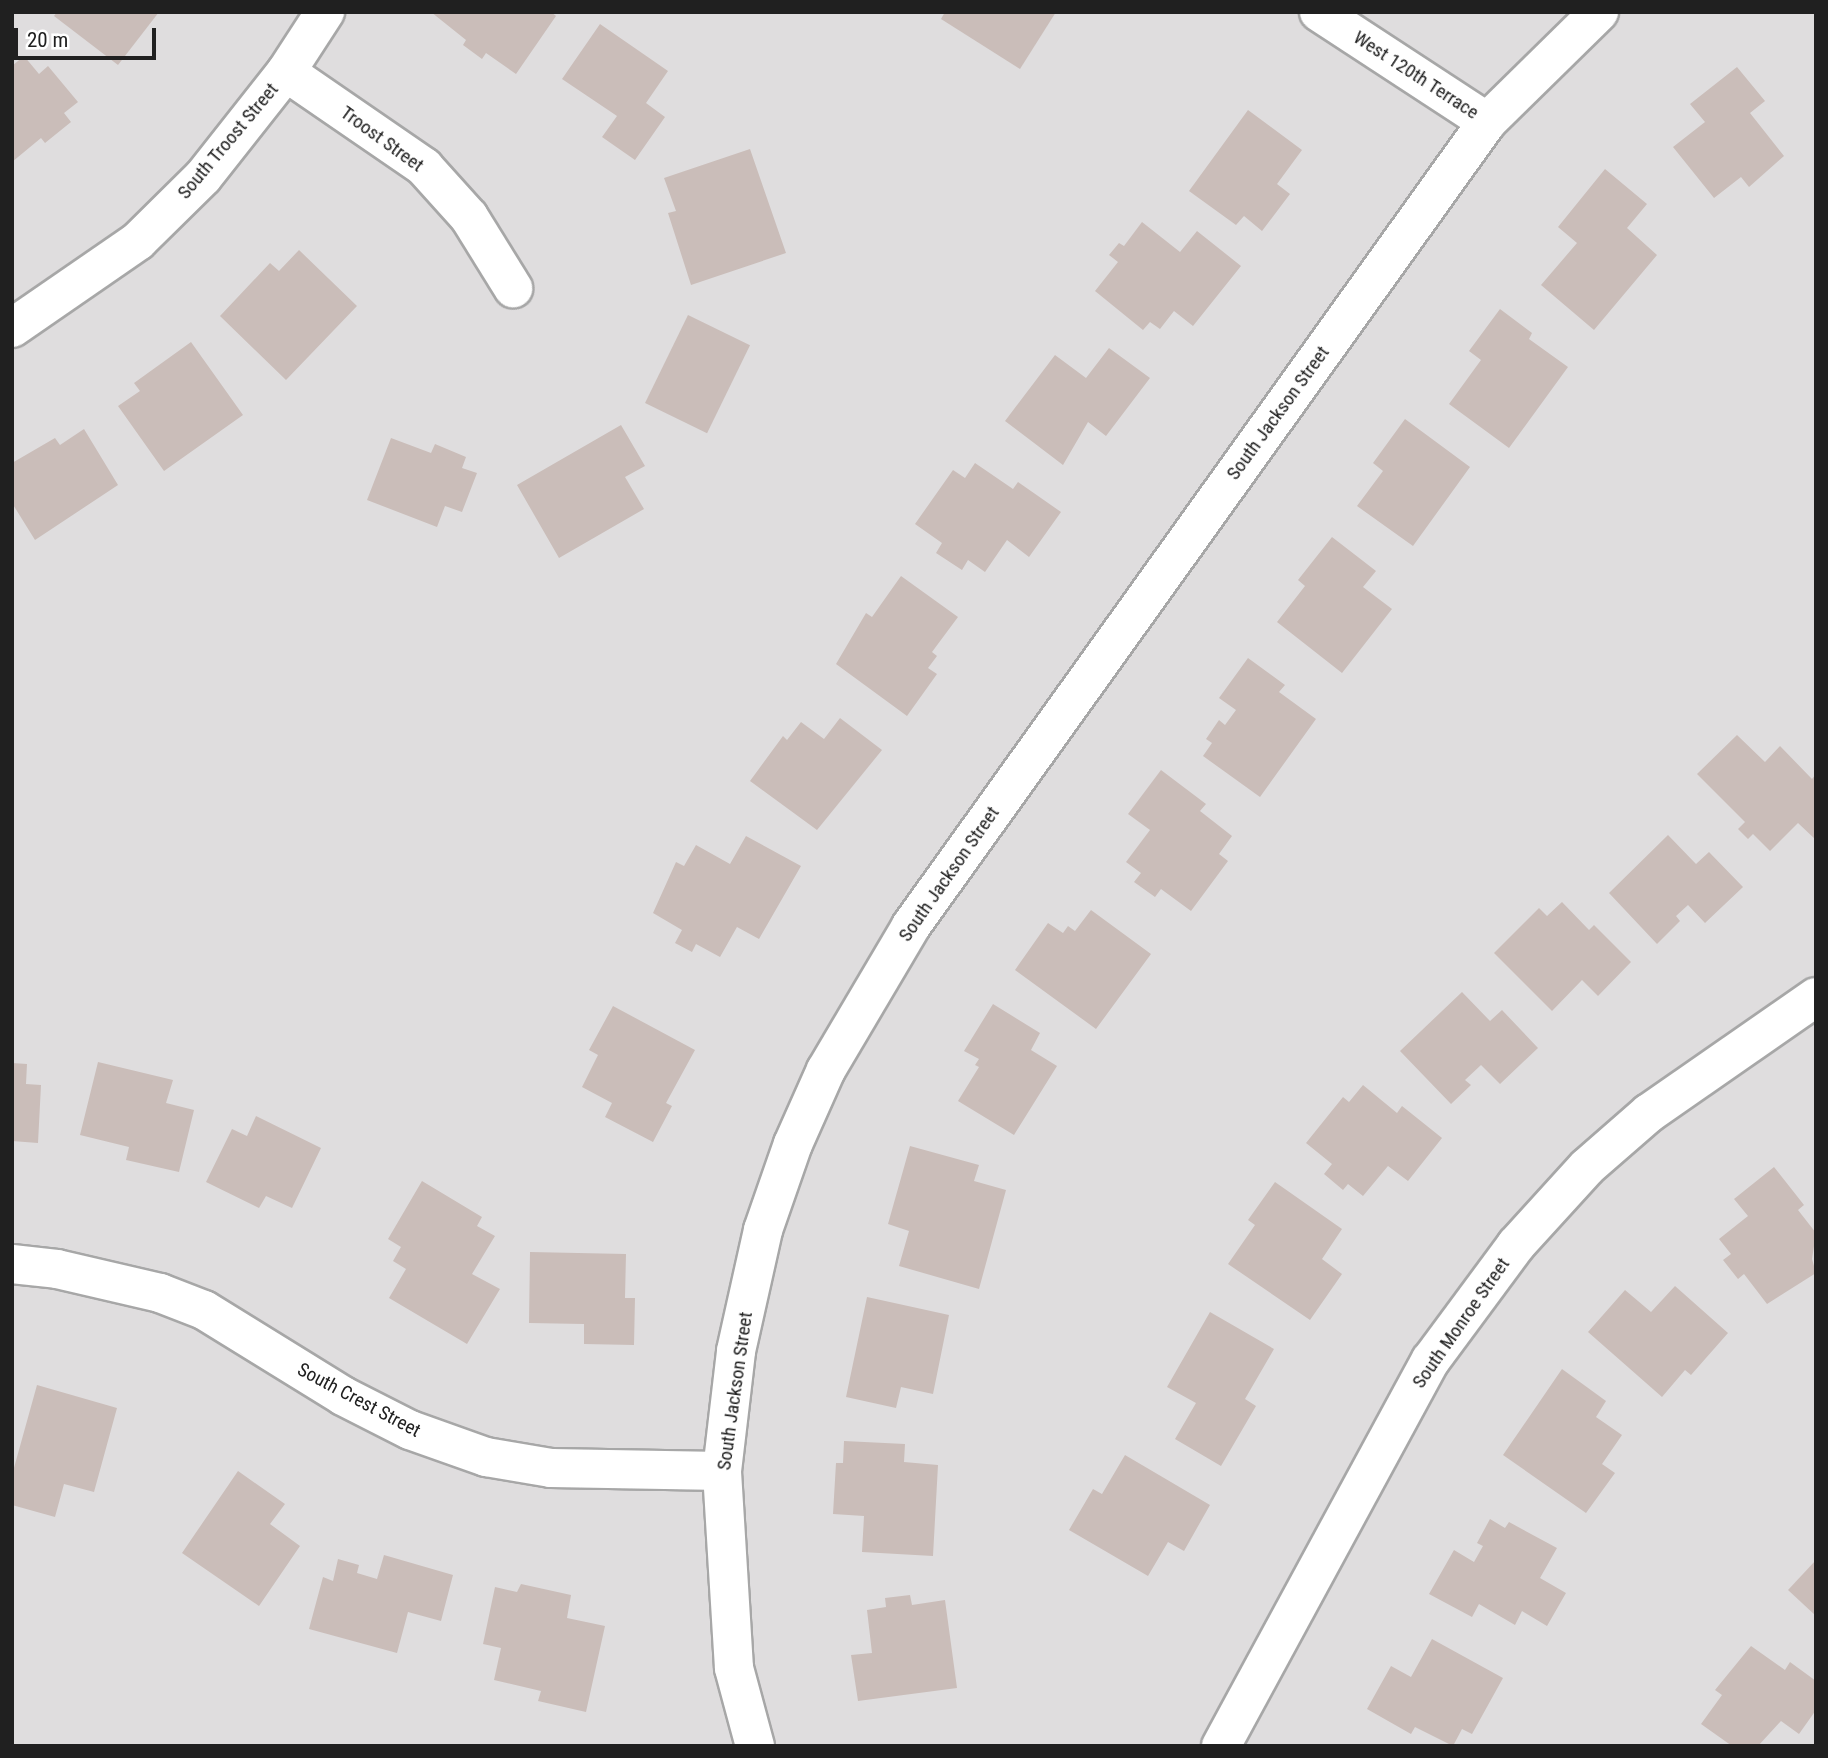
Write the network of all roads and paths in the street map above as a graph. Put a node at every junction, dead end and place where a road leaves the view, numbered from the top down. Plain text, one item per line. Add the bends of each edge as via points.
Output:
1 (325, 12) edge
2 (1319, 12) edge
3 (1599, 12) edge
4 (286, 72) junction
5 (1488, 122) junction
6 (513, 288) dead end
7 (12, 328) edge
8 (1816, 997) edge
9 (12, 1264) edge
10 (722, 1471) junction
11 (755, 1746) edge
12 (1221, 1746) edge

1 - 4 street, South Troost Street
2 - 5 street, West 120th Terrace
3 - 5 street, West 120th Terrace
4 - 6 street, Troost Street via 425,167 469,217
4 - 7 street, South Troost Street via 203,177 138,241
5 - 10 street, South Jackson Street via 911,926 866,999 798,1131 763,1230 736,1351
8 - 12 street, South Monroe Street via 1649,1112 1587,1167 1516,1245 1431,1360
9 - 10 street, South Crest Street via 57,1269 160,1293 204,1310 398,1425 486,1457 551,1468
10 - 11 street, South Jackson Street via 734,1668

